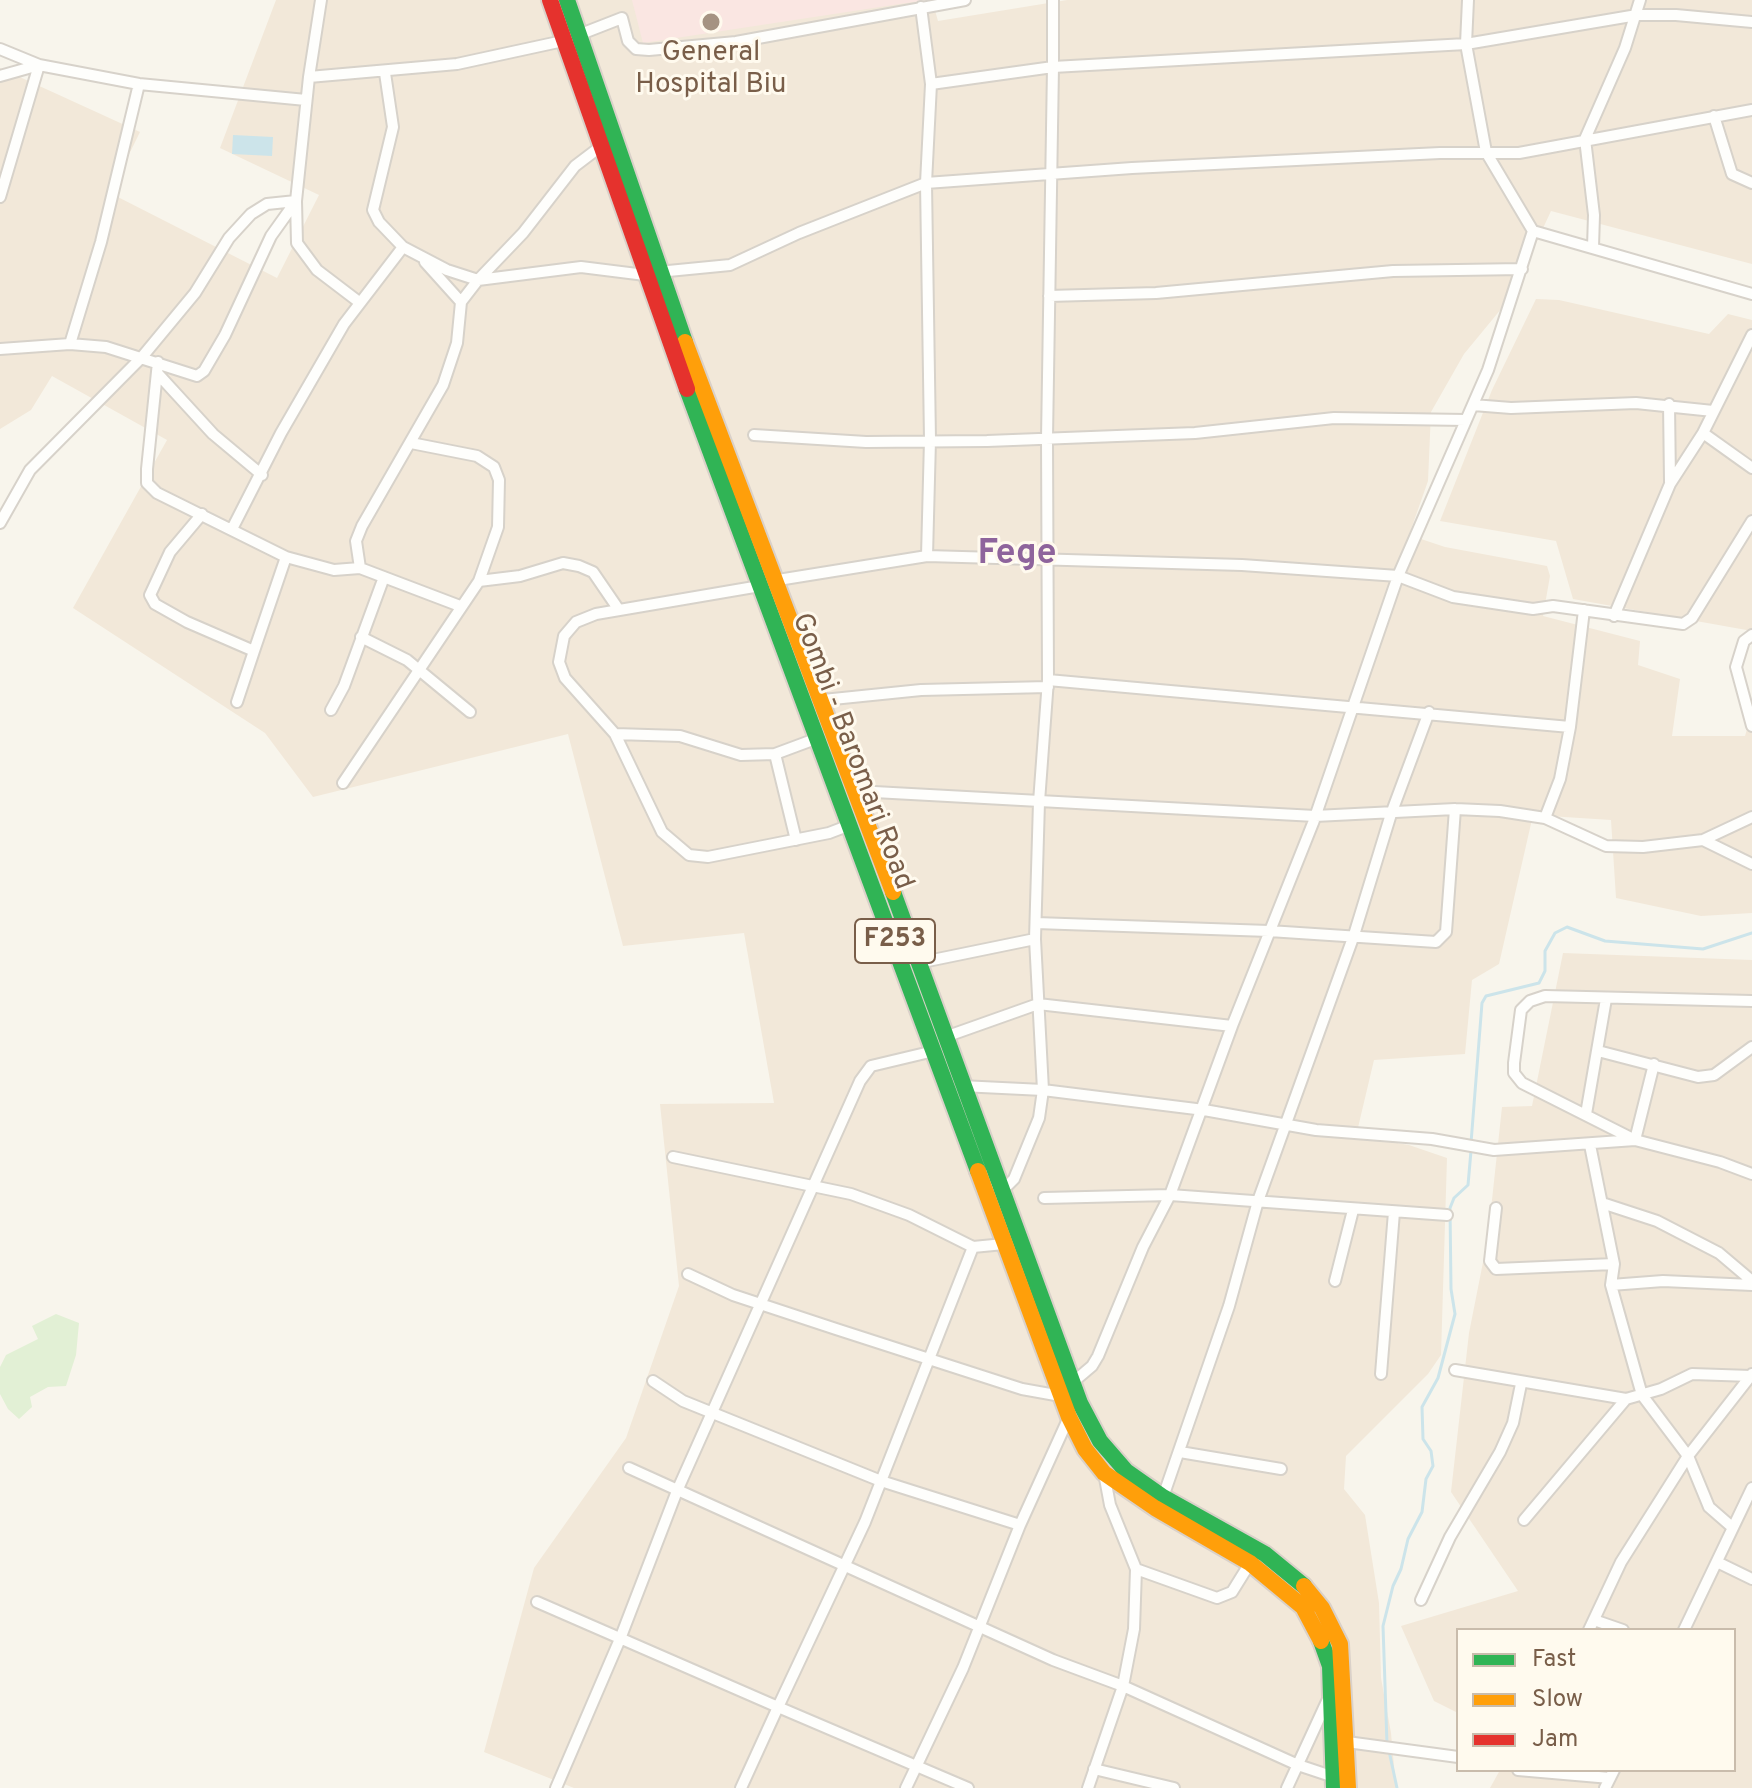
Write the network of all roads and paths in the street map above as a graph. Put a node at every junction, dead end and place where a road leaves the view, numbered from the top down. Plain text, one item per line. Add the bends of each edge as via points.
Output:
1 (321, 0) edge
2 (550, 0) edge
3 (567, 0) edge
4 (965, 0) edge
5 (1053, 0) edge
6 (1468, 0) edge
7 (1640, 0) edge
8 (921, 7) junction
9 (1637, 15) junction
10 (1752, 22) edge
11 (570, 38) junction
12 (1466, 44) junction
13 (0, 49) edge
14 (39, 65) junction
15 (1053, 67) junction
16 (385, 73) junction
17 (0, 76) edge
18 (309, 77) junction
19 (139, 84) junction
20 (931, 84) junction
21 (306, 100) junction
22 (1752, 110) edge
23 (1714, 116) junction
24 (1585, 139) junction
25 (600, 147) junction
26 (1486, 152) junction
27 (1050, 175) junction
28 (926, 183) junction
29 (1752, 183) edge
30 (0, 197) edge
31 (296, 201) junction
32 (1533, 231) junction
33 (403, 247) junction
34 (1593, 247) junction
35 (424, 261) junction
36 (1522, 269) junction
37 (652, 273) junction
38 (478, 280) junction
39 (1752, 294) edge
40 (1049, 296) junction
41 (359, 302) junction
42 (461, 302) junction
43 (1752, 335) edge
44 (70, 344) junction
45 (0, 349) edge
46 (142, 357) junction
47 (158, 368) junction
48 (1669, 404) junction
49 (1473, 405) junction
50 (1713, 411) junction
51 (1466, 420) junction
52 (1703, 433) junction
53 (754, 435) dead end
54 (1047, 438) junction
55 (930, 440) junction
56 (411, 443) junction
57 (1750, 463) edge
58 (262, 475) junction
59 (1670, 484) junction
60 (202, 514) junction
61 (1752, 521) edge
62 (0, 523) edge
63 (232, 529) junction
64 (927, 556) junction
65 (286, 557) junction
66 (1048, 559) junction
67 (360, 568) junction
68 (1398, 576) junction
69 (384, 577) junction
70 (778, 580) junction
71 (479, 581) junction
72 (760, 586) junction
73 (460, 606) junction
74 (619, 610) junction
75 (1584, 610) junction
76 (1614, 616) junction
77 (1752, 635) edge
78 (361, 637) junction
79 (254, 651) junction
80 (420, 671) junction
81 (1048, 683) junction
82 (800, 686) junction
83 (820, 692) junction
84 (237, 702) dead end
85 (1355, 706) junction
86 (331, 710) dead end
87 (470, 712) dead end
88 (1429, 712) junction
89 (1752, 726) edge
90 (1570, 727) junction
91 (615, 734) junction
92 (818, 738) junction
93 (775, 754) junction
94 (343, 783) dead end
95 (856, 791) junction
96 (1039, 802) junction
97 (1455, 809) junction
98 (1391, 814) junction
99 (1315, 816) junction
100 (1752, 817) edge
101 (1545, 818) junction
102 (850, 825) junction
103 (796, 840) junction
104 (1703, 840) junction
105 (1752, 864) edge
106 (1036, 923) junction
107 (1269, 931) junction
108 (1354, 935) junction
109 (1035, 939) junction
110 (918, 963) junction
111 (1606, 999) junction
112 (1752, 1001) edge
113 (1038, 1004) junction
114 (1232, 1026) junction
115 (940, 1044) junction
116 (1752, 1047) edge
117 (1598, 1051) junction
118 (1654, 1064) junction
119 (961, 1086) junction
120 (1043, 1090) junction
121 (1204, 1110) junction
122 (1586, 1114) junction
123 (1286, 1125) junction
124 (1635, 1140) junction
125 (1590, 1145) junction
126 (673, 1157) dead end
127 (1752, 1174) edge
128 (813, 1184) junction
129 (991, 1185) junction
130 (1170, 1195) junction
131 (1044, 1198) dead end
132 (1258, 1201) junction
133 (1602, 1203) junction
134 (1496, 1208) dead end
135 (1353, 1210) junction
136 (1394, 1212) junction
137 (1447, 1215) dead end
138 (1004, 1244) junction
139 (973, 1247) junction
140 (1614, 1264) junction
141 (688, 1274) dead end
142 (1335, 1281) dead end
143 (1752, 1283) edge
144 (1611, 1285) junction
145 (762, 1303) junction
146 (929, 1358) junction
147 (1455, 1370) dead end
148 (1381, 1374) dead end
149 (1752, 1375) edge
150 (653, 1381) dead end
151 (1521, 1384) junction
152 (1067, 1389) junction
153 (1642, 1395) junction
154 (1626, 1399) junction
155 (712, 1411) junction
156 (1069, 1417) junction
157 (1180, 1452) junction
158 (1688, 1456) junction
159 (629, 1468) dead end
160 (1281, 1469) dead end
161 (1104, 1473) junction
162 (881, 1481) junction
163 (1752, 1488) edge
164 (677, 1491) junction
165 (1163, 1497) junction
166 (1524, 1520) dead end
167 (1020, 1525) junction
168 (1732, 1527) junction
169 (1717, 1562) junction
170 (1250, 1563) junction
171 (844, 1567) junction
172 (1136, 1569) junction
173 (1752, 1579) edge
174 (1421, 1600) dead end
175 (537, 1602) dead end
176 (980, 1625) junction
177 (1592, 1625) edge
178 (1685, 1628) edge
179 (620, 1639) junction
180 (1123, 1686) junction
181 (1332, 1692) junction
182 (778, 1707) junction
183 (1347, 1742) junction
184 (1456, 1757) edge
185 (916, 1765) junction
186 (1298, 1765) junction
187 (1094, 1769) junction
188 (1542, 1772) edge
189 (1610, 1779) edge
190 (1334, 1782) edge
191 (556, 1788) edge
192 (741, 1788) edge
193 (906, 1788) edge
194 (968, 1788) edge
195 (1088, 1788) edge
196 (1174, 1788) edge
197 (1287, 1788) edge
198 (1348, 1788) edge

1 - 18 street
2 - 11 main road, Gombi - Baromari Road / F253
3 - 11 main road, Gombi - Baromari Road / F253
4 - 8 street
5 - 15 street
6 - 12 street
7 - 9 street
8 - 11 street via 736,42 649,50 636,49 628,41 622,18
8 - 20 street
9 - 10 street
9 - 12 street
9 - 24 street
11 - 16 street via 457,64
11 - 25 main road, Gombi - Baromari Road / F253
11 - 37 main road, Gombi - Baromari Road / F253
12 - 15 street
12 - 26 street
13 - 14 street
14 - 17 street
14 - 19 street
14 - 30 street
15 - 20 street
15 - 27 street
16 - 18 street
16 - 33 street via 393,127 373,210
18 - 21 street
19 - 21 street
19 - 44 street
20 - 28 street
21 - 31 street
22 - 23 street
23 - 24 street
23 - 29 street via 1732,174
24 - 26 street via 1549,150
24 - 34 street
25 - 37 main road, Gombi - Baromari Road / F253
25 - 38 street via 575,166
26 - 27 street
26 - 32 street
27 - 28 street
27 - 40 street
28 - 37 street via 730,265
28 - 55 street
31 - 41 street via 297,243 303,255
31 - 46 street via 267,204 251,214
31 - 47 street via 271,236 204,371 197,376
32 - 34 street
32 - 36 street
33 - 35 street
33 - 41 street
34 - 39 street
35 - 38 street
35 - 42 street
36 - 40 street via 1393,271 1156,293
36 - 49 street
37 - 38 street via 581,267
37 - 70 main road, Gombi - Baromari Road / F253
37 - 72 main road, Gombi - Baromari Road / F253
38 - 42 street
40 - 54 street
41 - 58 street
42 - 56 street via 452,362
43 - 50 street
44 - 45 street
44 - 46 street
46 - 47 street
46 - 62 street via 30,470
47 - 58 street via 213,434
47 - 60 street via 147,483
48 - 49 street
48 - 50 street
48 - 59 street
49 - 51 street
50 - 52 street
51 - 54 street via 1334,418 1195,433
51 - 68 street
52 - 57 street
52 - 59 street
53 - 55 street
54 - 55 street
54 - 66 street
55 - 64 street
56 - 67 street via 362,526 356,541
56 - 71 street via 477,456 494,467 499,480 498,527
58 - 63 street
59 - 76 street
60 - 63 street
60 - 79 street via 170,552 149,599
61 - 76 street via 1692,618 1669,625
63 - 65 street
64 - 66 street
64 - 70 street
65 - 67 street via 316,567
65 - 79 street
66 - 68 street
66 - 81 street
67 - 69 street
68 - 75 street via 1453,597 1533,609
68 - 85 street
69 - 73 street
69 - 78 street
70 - 83 main road, Gombi - Baromari Road / F253
71 - 73 street
71 - 74 street via 563,563 579,566 593,572
72 - 74 street
72 - 82 main road, Gombi - Baromari Road / F253
73 - 80 street
74 - 91 street via 576,622 564,636 559,662 565,678
75 - 76 street
75 - 90 street
77 - 89 street via 1744,641 1736,667
78 - 80 street
78 - 86 street
79 - 84 street
80 - 87 street
80 - 94 street
81 - 83 street
81 - 85 street
81 - 96 street
82 - 83 main road
82 - 92 main road, Gombi - Baromari Road / F253
83 - 95 main road, Gombi - Baromari Road / F253
85 - 88 street
85 - 99 street
88 - 90 street
88 - 98 street
90 - 101 street via 1560,779
91 - 93 street via 680,736 741,755
91 - 103 street via 662,832 689,855 708,857
92 - 93 street
92 - 102 main road, Gombi - Baromari Road / F253
93 - 103 street
95 - 96 street
95 - 110 main road, Gombi - Baromari Road / F253
96 - 99 street
96 - 106 street
97 - 98 street
97 - 101 street
97 - 108 street via 1443,938 1436,942
98 - 99 street
98 - 108 street
99 - 107 street
100 - 104 street
101 - 104 street via 1606,846
102 - 103 street
102 - 115 main road, Gombi - Baromari Road / F253
104 - 105 street
106 - 107 street
106 - 109 street
107 - 108 street
107 - 114 street
108 - 123 street
109 - 110 street
109 - 113 street
110 - 115 main road, Gombi - Baromari Road / F253
111 - 112 street
111 - 117 street
111 - 122 street via 1545,996 1521,1010 1514,1073 1522,1083
113 - 114 street
113 - 115 street
113 - 120 street
114 - 121 street
115 - 119 main road, Gombi - Baromari Road / F253
115 - 128 street via 871,1066
115 - 129 main road, Gombi - Baromari Road / F253
116 - 118 street via 1714,1075 1698,1077
117 - 118 street
117 - 122 street
118 - 124 street
119 - 120 street
119 - 129 main road, Gombi - Baromari Road / F253
120 - 121 street
120 - 129 street via 1039,1118 1014,1179 1008,1185
121 - 123 street
121 - 130 street
122 - 124 street
123 - 125 street via 1494,1150
123 - 132 street
124 - 125 street
124 - 127 street
125 - 133 street
126 - 128 street
128 - 139 street via 881,1204
128 - 145 street
129 - 138 main road, Gombi - Baromari Road / F253
129 - 152 main road, Gombi - Baromari Road / F253
130 - 131 street
130 - 132 street
130 - 152 street via 1098,1356
132 - 135 street
132 - 157 street
133 - 140 street
133 - 143 street via 1657,1221 1719,1253
134 - 140 street via 1490,1261 1496,1269
135 - 136 street
135 - 142 street
136 - 137 street
136 - 148 street
138 - 139 street
138 - 152 main road, Gombi - Baromari Road / F253
139 - 146 street
140 - 144 street
141 - 145 street
143 - 144 street
144 - 153 street
145 - 146 street
145 - 155 street
146 - 152 street via 1033,1392
146 - 162 street
147 - 151 street
149 - 153 street via 1692,1374
149 - 158 street
150 - 155 street via 683,1401
151 - 154 street
151 - 174 street via 1500,1452 1450,1537
152 - 156 main road, Gombi - Baromari Road / F253
152 - 165 main road, Gombi - Baromari Road / F253 via 1111,1457
153 - 154 street
153 - 158 street
154 - 166 street
155 - 162 street
155 - 164 street
156 - 161 main road, Gombi - Baromari Road / F253
156 - 167 street
157 - 160 street
157 - 165 street
158 - 168 street via 1709,1507
158 - 177 street via 1621,1562
159 - 164 street
161 - 170 main road, Gombi - Baromari Road / F253
161 - 172 street via 1110,1505
162 - 167 street
162 - 171 street
163 - 168 street
164 - 171 street
164 - 179 street
165 - 183 main road, Gombi - Baromari Road / F253 via 1265,1554 1308,1589 1340,1644
167 - 176 street
168 - 169 street
169 - 173 street
169 - 178 street
170 - 172 street via 1232,1592 1217,1598
170 - 181 main road, Gombi - Baromari Road / F253 via 1290,1593 1316,1627 1330,1666
171 - 176 street
171 - 182 street
172 - 180 street via 1134,1629
175 - 179 street
176 - 180 street
176 - 185 street
179 - 182 street
179 - 191 street
180 - 186 street
180 - 187 street
181 - 186 street
181 - 190 main road, Gombi - Baromari Road / F253
182 - 185 street
182 - 192 street
183 - 184 street
183 - 198 main road, Gombi - Baromari Road / F253
185 - 193 street
185 - 194 street
186 - 190 street
186 - 197 street
187 - 195 street
187 - 196 street
188 - 189 street

